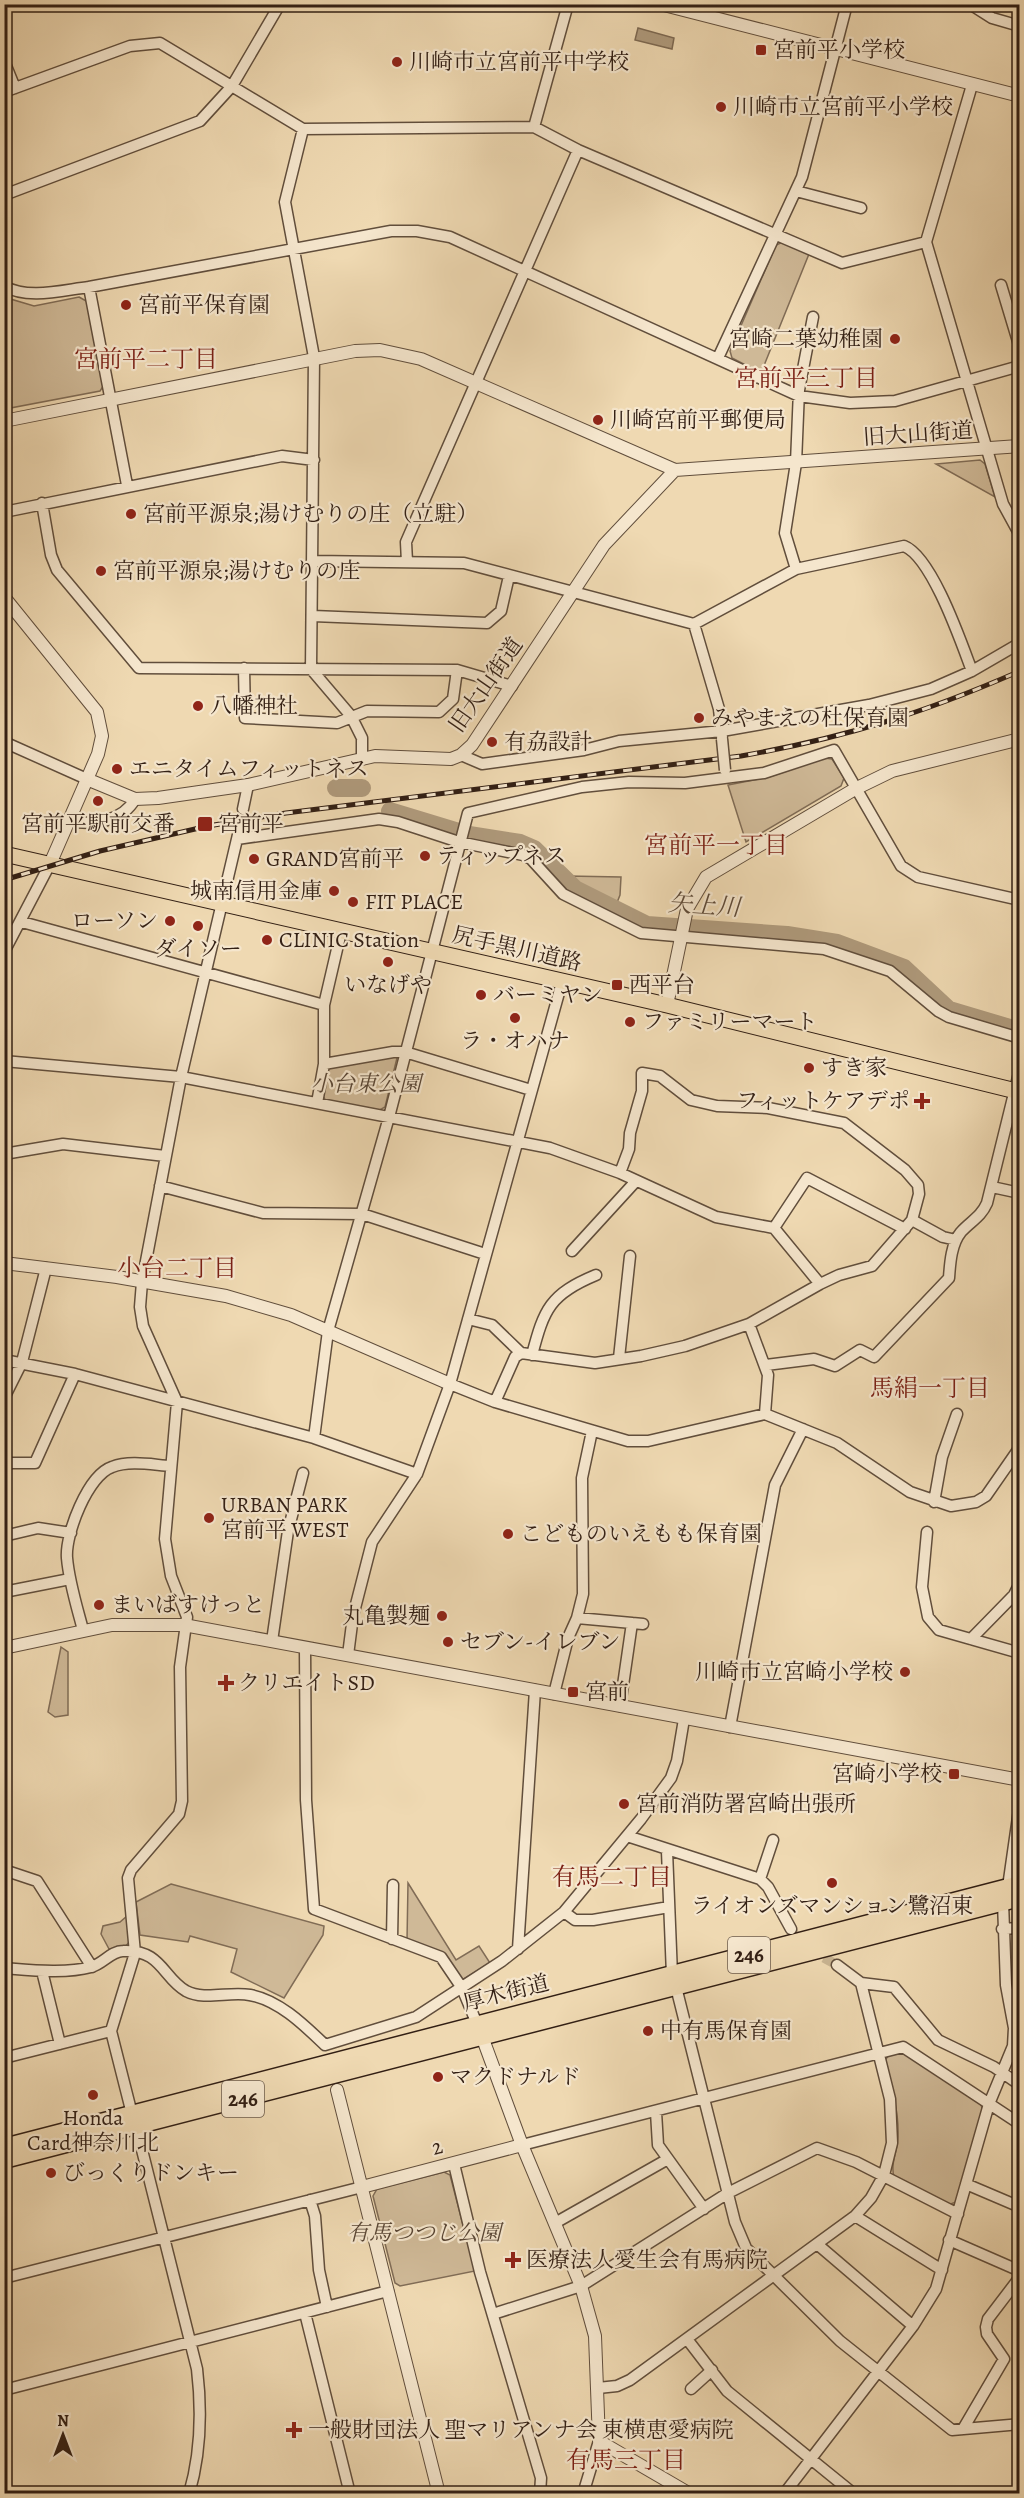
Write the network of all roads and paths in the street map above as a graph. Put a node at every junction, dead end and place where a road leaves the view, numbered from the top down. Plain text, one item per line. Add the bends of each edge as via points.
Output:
1 (280, 4) edge
2 (568, 4) edge
3 (660, 4) edge
4 (847, 4) edge
5 (970, 4) edge
6 (1020, 26) edge
7 (836, 48) junction
8 (4, 61) edge
9 (972, 85) junction
10 (232, 86) junction
11 (10, 90) edge
12 (1020, 96) edge
13 (534, 127) junction
14 (303, 129) junction
15 (578, 150) junction
16 (796, 191) junction
17 (4, 195) edge
18 (861, 208) dead end
19 (777, 233) junction
20 (926, 242) junction
21 (295, 250) junction
22 (527, 270) junction
23 (1001, 285) dead end
24 (4, 286) edge
25 (89, 287) junction
26 (813, 317) dead end
27 (1020, 348) edge
28 (314, 357) junction
29 (718, 358) junction
30 (1020, 366) edge
31 (966, 379) junction
32 (476, 385) junction
33 (799, 396) junction
34 (111, 400) junction
35 (4, 421) edge
36 (1020, 446) edge
37 (988, 450) junction
38 (314, 460) junction
39 (796, 463) junction
40 (675, 470) junction
41 (127, 485) junction
42 (42, 503) junction
43 (4, 512) edge
44 (1020, 535) edge
45 (313, 561) junction
46 (407, 562) junction
47 (796, 569) junction
48 (509, 576) junction
49 (574, 592) junction
50 (4, 597) edge
51 (313, 616) junction
52 (694, 624) junction
53 (1020, 643) edge
54 (244, 668) junction
55 (311, 669) junction
56 (457, 670) junction
57 (972, 671) junction
58 (512, 686) junction
59 (351, 716) junction
60 (722, 735) junction
61 (1020, 739) edge
62 (5, 743) edge
63 (461, 755) junction
64 (362, 758) junction
65 (726, 774) junction
66 (88, 780) junction
67 (248, 786) junction
68 (855, 789) junction
69 (135, 799) junction
70 (243, 809) dead end
71 (70, 821) junction
72 (241, 822) dead end
73 (461, 835) junction
74 (237, 839) junction
75 (4, 854) edge
76 (50, 864) junction
77 (1020, 900) edge
78 (221, 902) junction
79 (22, 922) junction
80 (341, 932) junction
81 (681, 932) junction
82 (6, 945) edge
83 (431, 952) junction
84 (207, 972) junction
85 (562, 982) junction
86 (324, 1005) junction
87 (667, 1005) junction
88 (1020, 1038) edge
89 (405, 1052) junction
90 (4, 1061) edge
91 (324, 1065) junction
92 (1020, 1069) edge
93 (181, 1077) junction
94 (531, 1090) junction
95 (1017, 1091) edge
96 (317, 1103) junction
97 (389, 1117) junction
98 (515, 1140) junction
99 (4, 1154) edge
100 (165, 1156) junction
101 (620, 1173) junction
102 (636, 1181) junction
103 (160, 1186) junction
104 (992, 1187) junction
105 (1020, 1193) edge
106 (362, 1214) junction
107 (909, 1224) junction
108 (774, 1228) junction
109 (956, 1240) junction
110 (572, 1251) dead end
111 (485, 1254) junction
112 (630, 1256) dead end
113 (4, 1263) edge
114 (46, 1268) junction
115 (596, 1275) dead end
116 (142, 1282) junction
117 (820, 1284) junction
118 (468, 1319) junction
119 (749, 1324) junction
120 (328, 1331) junction
121 (527, 1354) junction
122 (619, 1358) junction
123 (4, 1360) edge
124 (22, 1362) junction
125 (766, 1365) junction
126 (75, 1374) junction
127 (450, 1384) junction
128 (4, 1398) edge
129 (177, 1402) junction
130 (495, 1402) junction
131 (765, 1414) junction
132 (957, 1414) dead end
133 (803, 1429) junction
134 (592, 1431) junction
135 (314, 1438) junction
136 (1020, 1447) edge
137 (4, 1463) edge
138 (171, 1466) junction
139 (303, 1473) dead end
140 (417, 1474) junction
141 (934, 1502) junction
142 (927, 1532) dead end
143 (71, 1533) junction
144 (4, 1536) edge
145 (70, 1579) junction
146 (1020, 1583) edge
147 (4, 1592) edge
148 (577, 1618) junction
149 (186, 1625) junction
150 (83, 1630) junction
151 (971, 1640) junction
152 (272, 1641) junction
153 (4, 1648) edge
154 (305, 1648) junction
155 (1020, 1653) edge
156 (348, 1655) junction
157 (535, 1690) junction
158 (554, 1694) junction
159 (620, 1706) junction
160 (684, 1719) junction
161 (730, 1727) junction
162 (1020, 1780) edge
163 (1020, 1803) edge
164 (627, 1836) junction
165 (773, 1840) dead end
166 (667, 1851) junction
167 (4, 1870) edge
168 (760, 1879) junction
169 (393, 1885) dead end
170 (1012, 1893) edge
171 (669, 1907) junction
172 (564, 1912) junction
173 (1020, 1928) edge
174 (791, 1929) tunnel mouth
175 (1002, 1929) junction
176 (393, 1939) junction
177 (518, 1949) junction
178 (135, 1953) junction
179 (837, 1965) tunnel mouth
180 (92, 1967) junction
181 (4, 1968) edge
182 (42, 1971) junction
183 (674, 1981) junction
184 (861, 1983) junction
185 (462, 1988) junction
186 (111, 2031) junction
187 (480, 2031) junction
188 (60, 2044) junction
189 (878, 2054) junction
190 (4, 2058) edge
191 (1003, 2073) junction
192 (1020, 2085) edge
193 (337, 2090) dead end
194 (703, 2099) junction
195 (989, 2104) junction
196 (656, 2112) junction
197 (134, 2120) junction
198 (1020, 2124) edge
199 (522, 2145) junction
200 (4, 2147) edge
201 (668, 2159) junction
202 (4, 2160) edge
203 (454, 2164) junction
204 (884, 2175) junction
205 (966, 2184) junction
206 (362, 2187) junction
207 (728, 2193) junction
208 (310, 2200) junction
209 (1020, 2207) edge
210 (704, 2209) junction
211 (958, 2214) junction
212 (855, 2216) junction
213 (555, 2223) junction
214 (163, 2238) junction
215 (949, 2240) junction
216 (817, 2244) junction
217 (942, 2270) junction
218 (1020, 2271) edge
219 (774, 2276) junction
220 (1020, 2277) edge
221 (4, 2278) edge
222 (581, 2286) junction
223 (388, 2291) junction
224 (327, 2307) junction
225 (305, 2313) junction
226 (493, 2314) junction
227 (913, 2326) junction
228 (687, 2339) junction
229 (191, 2343) junction
230 (712, 2370) junction
231 (878, 2373) junction
232 (598, 2388) junction
233 (5, 2389) edge
234 (691, 2389) dead end
235 (1020, 2424) edge
236 (963, 2429) junction
237 (599, 2441) junction
238 (810, 2460) junction
239 (189, 2493) edge
240 (350, 2493) edge
241 (439, 2493) edge
242 (540, 2493) edge
243 (583, 2493) edge
244 (690, 2493) edge
245 (784, 2493) edge
246 (854, 2493) edge

1 - 10 street
2 - 13 street
3 - 7 street
4 - 7 street
5 - 6 street via 992,18
7 - 9 street
7 - 16 street
8 - 11 street
9 - 12 street
9 - 20 street
10 - 11 street via 160,44 130,46
10 - 14 street
10 - 17 street via 200,121
13 - 14 street
13 - 15 street
14 - 21 street via 285,202
15 - 19 street
15 - 22 street
16 - 18 street
16 - 19 street
19 - 20 street via 842,263
19 - 29 street
20 - 31 street
21 - 22 street via 391,231 417,231 450,237
21 - 25 street
21 - 28 street
22 - 29 street
22 - 32 street
23 - 27 street
24 - 25 street via 19,292
25 - 34 street
26 - 33 street
28 - 32 street, 旧大山街道 via 355,351 402,353
28 - 34 street, 旧大山街道
28 - 38 street
29 - 33 street
30 - 31 street
31 - 33 street via 895,401 849,403
31 - 37 street
32 - 40 street, 旧大山街道
32 - 46 street via 406,542
33 - 39 street
34 - 35 street, 旧大山街道
34 - 41 street
36 - 37 street, 旧大山街道
37 - 39 street, 旧大山街道
37 - 44 street via 1003,504
38 - 41 street via 282,456
38 - 45 street
39 - 40 street, 旧大山街道
39 - 47 street via 785,533
40 - 49 street, 旧大山街道 via 604,545
41 - 42 street
42 - 43 street
42 - 54 street via 57,570 139,668
45 - 46 street
45 - 51 street
46 - 48 street via 464,563
47 - 52 street
47 - 57 street via 894,546 914,550 952,618
48 - 49 street
48 - 51 street via 501,611 487,623
49 - 52 street
49 - 58 street, 旧大山街道
50 - 66 street via 97,712 102,736
51 - 55 street
52 - 60 street via 719,709
53 - 57 street
54 - 55 street
54 - 59 street via 245,718 337,723
55 - 56 street
55 - 59 street
56 - 58 street
56 - 59 street via 453,699 439,712 367,711
57 - 60 street via 931,689 869,705
58 - 63 street, 旧大山街道
59 - 64 street via 362,738
60 - 63 street via 618,741 584,750 482,764
60 - 65 street, bridge
61 - 68 street via 892,771
62 - 66 street
63 - 64 street, 旧大山街道 via 451,759
64 - 67 street, 旧大山街道
65 - 68 street via 764,773 834,750
65 - 73 street via 685,783 629,782 582,787 468,813
66 - 69 street, 旧大山街道
66 - 71 street
67 - 69 street, 旧大山街道
67 - 70 street
68 - 77 street via 901,866 918,877
68 - 81 street via 706,877 690,900
69 - 71 street via 123,815 97,821
71 - 76 street
72 - 74 street
73 - 74 street via 379,819
73 - 81 street via 531,859 564,894 641,933
73 - 83 street
74 - 78 street
75 - 76 main road, 尻手黒川道路
76 - 78 main road, 尻手黒川道路
76 - 79 street
78 - 80 main road, 尻手黒川道路
78 - 84 street
79 - 82 street
79 - 84 street
80 - 83 main road, 尻手黒川道路
80 - 86 street
81 - 87 street
81 - 88 street via 824,949 890,971 949,1017
83 - 85 main road, 尻手黒川道路
83 - 89 street
84 - 86 street
84 - 93 street
85 - 87 main road, 尻手黒川道路
85 - 94 street
86 - 91 street
87 - 95 main road, 尻手黒川道路
89 - 91 street
89 - 94 street
89 - 97 street
90 - 93 street
91 - 96 street
92 - 95 street
93 - 96 street
93 - 100 street
94 - 98 street
95 - 104 street
96 - 97 street
97 - 98 street
97 - 106 street
98 - 101 street
98 - 111 street
99 - 100 street via 63,1144
100 - 103 street
101 - 102 street
101 - 107 street via 642,1091 642,1073 660,1076 691,1100 717,1106 768,1108 844,1123 905,1170 918,1185
102 - 108 street via 716,1217
102 - 110 street
103 - 106 street via 263,1213
103 - 116 street
104 - 105 street
104 - 109 street via 983,1213
106 - 111 street
106 - 120 street
107 - 108 street via 807,1178
107 - 109 street
107 - 117 street via 872,1266
108 - 117 street
109 - 125 street via 949,1278 874,1357 860,1350 840,1365 814,1359
111 - 118 street
112 - 122 street
113 - 114 street
114 - 116 street
114 - 124 street
115 - 121 street via 552,1301
116 - 120 street via 226,1296 291,1315
116 - 129 street via 143,1326
117 - 119 street
118 - 121 street via 492,1325
118 - 127 street
119 - 122 street via 685,1346
119 - 125 street
120 - 127 street
120 - 135 street
121 - 122 street via 595,1363
121 - 130 street via 515,1357
123 - 124 street
124 - 126 street
124 - 128 street
125 - 131 street
126 - 129 street
126 - 137 street via 35,1463
127 - 130 street
127 - 140 street
129 - 135 street
129 - 138 street
130 - 134 street
131 - 133 street
131 - 134 street via 648,1441 628,1441
132 - 141 street via 942,1457
133 - 141 street via 837,1443 910,1492
133 - 161 street via 775,1485
134 - 148 street via 582,1478 583,1594
135 - 140 street
136 - 141 street via 986,1496 976,1502 951,1506
138 - 143 street via 126,1464 99,1474 90,1485
138 - 149 street via 165,1539
139 - 152 street via 288,1531
140 - 156 street via 372,1542 353,1616
142 - 151 street via 922,1587 928,1617 939,1630
143 - 144 street via 38,1528
143 - 145 street via 67,1558
145 - 147 street
145 - 150 street
146 - 151 street via 1014,1595
148 - 158 street
148 - 159 street via 637,1623
149 - 150 street via 121,1624
149 - 152 street
149 - 178 street via 180,1667 182,1801 179,1814 128,1878
150 - 153 street
151 - 155 street
152 - 154 street
154 - 156 street
154 - 176 street via 306,1800 314,1909
156 - 157 street
157 - 158 street
157 - 177 street
158 - 159 street
159 - 160 street
160 - 161 street
160 - 164 street via 671,1778
161 - 162 street
163 - 170 street
164 - 166 street
164 - 172 street
165 - 168 street
166 - 168 street
166 - 171 street
167 - 180 street via 37,1881
168 - 174 street
169 - 176 street
170 - 175 street
170 - 183 highway, 厚木街道 / 246
171 - 172 street via 593,1920 575,1920
171 - 183 street
172 - 177 street
173 - 175 street
175 - 191 street via 1014,2028 1013,2046
176 - 185 street via 441,1957
177 - 185 street
178 - 180 street via 116,1952
178 - 185 street via 149,1956 184,1990 196,1995 250,1995 276,2006 325,2045 416,2018
178 - 186 street
179 - 184 street
180 - 182 street
181 - 182 street
182 - 188 street
183 - 187 highway, 厚木街道 / 246
183 - 194 street
184 - 189 street
184 - 191 street via 894,1987 938,2040
185 - 187 street
186 - 188 street
186 - 197 street
187 - 197 highway, 厚木街道 / 246
187 - 199 street
188 - 190 street
189 - 194 street
189 - 195 street via 903,2047
189 - 204 street via 890,2098 892,2143
191 - 192 street
191 - 195 street
193 - 206 street
194 - 196 street
194 - 207 street
195 - 198 street
195 - 205 street
196 - 199 street
196 - 201 street via 658,2145
197 - 200 highway, 厚木街道 / 246
197 - 202 highway, 厚木街道 / 246
197 - 214 street
199 - 203 street, 2
199 - 213 street
201 - 210 street
201 - 213 street
203 - 206 street, 2
203 - 226 street
204 - 207 street via 817,2148
204 - 211 street
204 - 212 street
205 - 209 street
205 - 211 street
206 - 208 street
206 - 223 street
207 - 210 street
207 - 219 street via 746,2248
208 - 214 street
208 - 224 street
210 - 222 street
211 - 215 street
212 - 216 street
212 - 217 street
213 - 222 street
214 - 221 street
214 - 229 street
215 - 217 street
215 - 218 street
216 - 219 street
216 - 227 street
217 - 227 street via 930,2302
219 - 228 street
219 - 231 street
220 - 236 street via 988,2319 987,2334 1004,2359
222 - 226 street
222 - 232 street via 595,2336
223 - 224 street
223 - 241 street
224 - 225 street
225 - 229 street
225 - 240 street
226 - 242 street via 541,2478
227 - 231 street
228 - 230 street
228 - 232 street via 630,2380
229 - 233 street
229 - 239 street via 200,2399 199,2440
230 - 234 street
230 - 238 street via 727,2391
231 - 236 street via 952,2430
231 - 238 street
232 - 237 street
235 - 236 street
237 - 243 street
237 - 244 street
238 - 245 street
238 - 246 street

